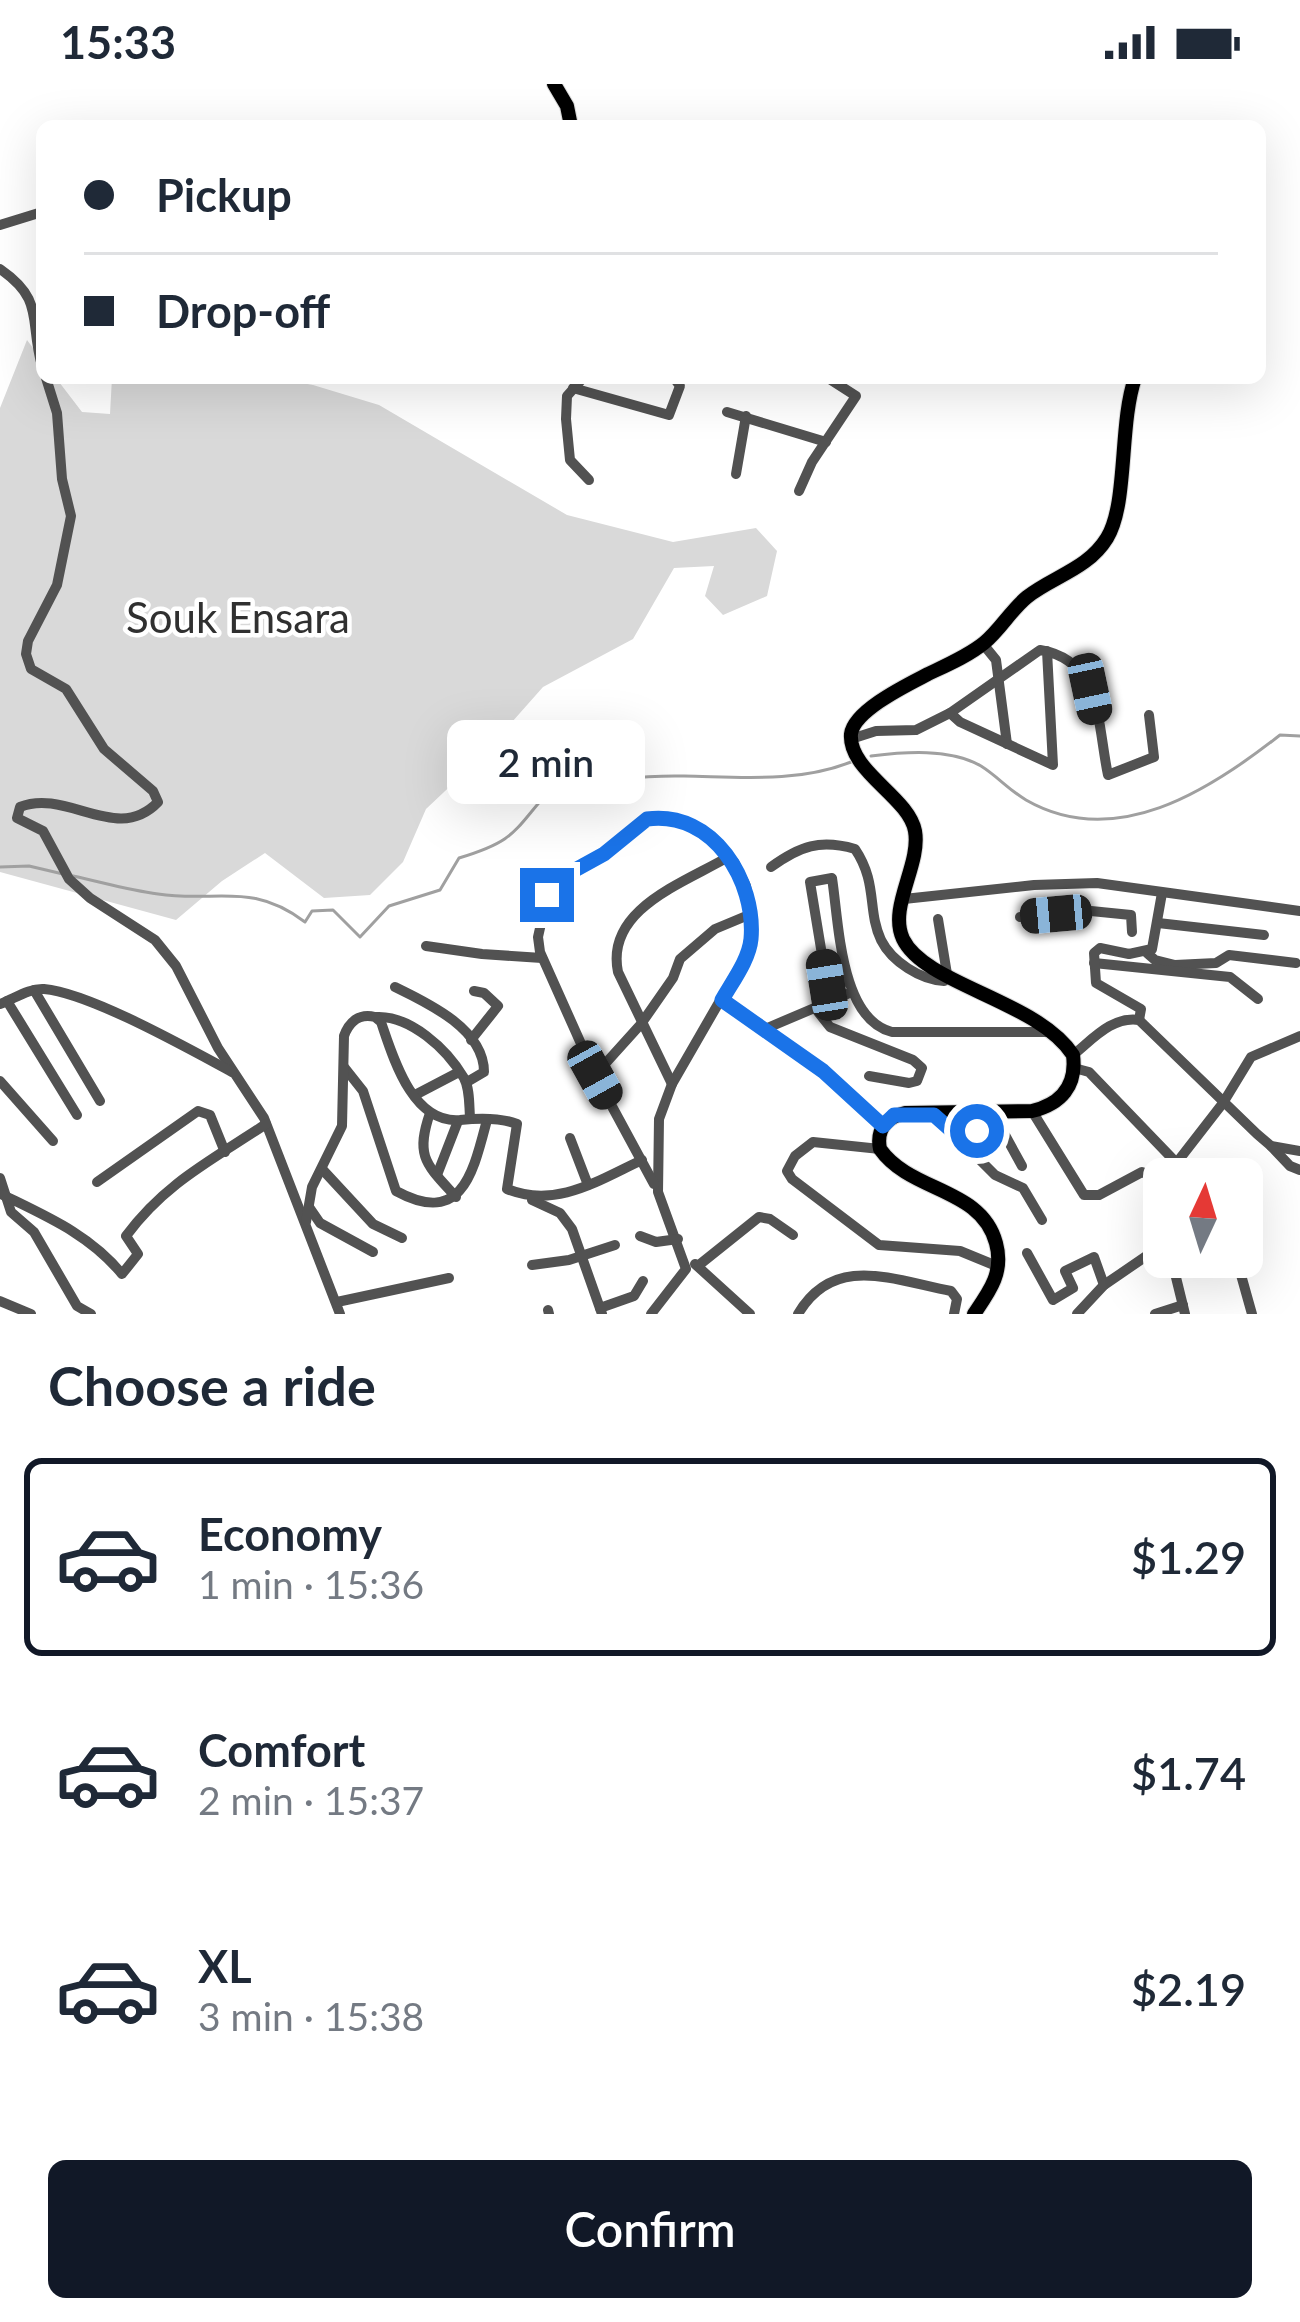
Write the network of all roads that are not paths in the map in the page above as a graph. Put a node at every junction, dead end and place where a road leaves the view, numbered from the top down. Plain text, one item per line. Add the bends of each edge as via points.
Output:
1 (554, 84) edge
2 (570, 120) edge
3 (36, 214) edge
4 (0, 225) edge
5 (0, 269) edge
6 (36, 320) edge
7 (48, 384) edge
8 (577, 384) edge
9 (581, 384) edge
10 (678, 384) edge
11 (837, 384) edge
12 (1133, 384) edge
13 (727, 412) dead end
14 (746, 416) junction
15 (826, 442) junction
16 (736, 475) dead end
17 (589, 480) dead end
18 (799, 491) dead end
19 (983, 644) junction
20 (1047, 651) junction
21 (998, 679) junction
22 (950, 713) junction
23 (1149, 715) dead end
24 (851, 739) junction
25 (1007, 744) junction
26 (728, 857) junction
27 (771, 867) dead end
28 (1090, 883) junction
29 (1162, 893) junction
30 (904, 899) junction
31 (1300, 910) edge
32 (1091, 911) junction
33 (752, 914) junction
34 (1020, 917) dead end
35 (938, 919) dead end
36 (1158, 923) junction
37 (1132, 932) dead end
38 (1264, 935) dead end
39 (426, 946) dead end
40 (1147, 953) junction
41 (542, 958) junction
42 (1094, 963) junction
43 (1297, 963) dead end
44 (946, 974) junction
45 (395, 987) dead end
46 (851, 987) junction
47 (34, 990) junction
48 (474, 991) dead end
49 (1258, 999) dead end
50 (722, 1000) junction
51 (4, 1002) edge
52 (815, 1008) junction
53 (375, 1017) junction
54 (1139, 1020) junction
55 (641, 1024) junction
56 (765, 1029) junction
57 (1055, 1032) junction
58 (1300, 1036) edge
59 (472, 1040) junction
60 (1074, 1062) junction
61 (342, 1064) junction
62 (236, 1073) junction
63 (595, 1075) junction
64 (869, 1076) dead end
65 (463, 1077) junction
66 (0, 1081) edge
67 (672, 1084) junction
68 (415, 1095) junction
69 (100, 1101) dead end
70 (1223, 1102) junction
71 (1032, 1111) junction
72 (430, 1113) junction
73 (77, 1114) dead end
74 (934, 1115) junction
75 (464, 1119) junction
76 (487, 1120) junction
77 (266, 1124) junction
78 (883, 1126) junction
79 (570, 1138) dead end
80 (961, 1139) junction
81 (53, 1141) dead end
82 (1271, 1145) junction
83 (880, 1149) junction
84 (1300, 1150) edge
85 (225, 1152) junction
86 (1175, 1158) edge
87 (1180, 1158) edge
88 (643, 1160) junction
89 (1022, 1166) dead end
90 (322, 1169) junction
91 (1300, 1170) edge
92 (436, 1175) junction
93 (1143, 1175) edge
94 (0, 1178) edge
95 (97, 1182) dead end
96 (588, 1185) junction
97 (658, 1192) junction
98 (518, 1194) junction
99 (3, 1195) junction
100 (456, 1197) junction
101 (307, 1204) junction
102 (1042, 1220) dead end
103 (306, 1225) junction
104 (793, 1235) dead end
105 (640, 1236) dead end
106 (402, 1238) dead end
107 (678, 1239) junction
108 (615, 1245) dead end
109 (373, 1252) dead end
110 (1027, 1253) dead end
111 (582, 1256) junction
112 (1143, 1259) edge
113 (532, 1265) dead end
114 (692, 1267) junction
115 (999, 1267) junction
116 (449, 1278) dead end
117 (1176, 1278) edge
118 (1242, 1278) edge
119 (643, 1281) dead end
120 (1105, 1285) junction
121 (0, 1301) edge
122 (338, 1308) edge
123 (977, 1309) edge
124 (1184, 1309) edge
125 (601, 1311) edge
126 (32, 1314) edge
127 (87, 1314) edge
128 (652, 1314) edge
129 (750, 1314) edge
130 (798, 1314) edge
131 (954, 1314) edge
132 (994, 1314) edge
133 (1077, 1314) edge
134 (1155, 1314) edge
135 (1252, 1314) edge

1 - 2 main road
3 - 4 street
5 - 6 street via 28,292
7 - 62 street via 71,516 57,585 26,654 31,670 66,689 104,748 158,802 134,820 42,802 20,807 17,818 43,832 80,889 155,940
8 - 17 street via 567,396 570,460
9 - 10 street via 669,416
11 - 15 street via 856,396
12 - 19 main road via 1106,541 1076,570 1030,595
13 - 14 street
14 - 15 street
14 - 16 street
15 - 18 street
19 - 21 street
19 - 24 main road via 874,706
20 - 21 street
20 - 23 street via 1082,670 1108,775 1154,757
20 - 25 street via 1053,765
21 - 22 street
21 - 25 street
22 - 24 street via 916,730
22 - 25 street
24 - 30 main road via 915,832
26 - 33 street
26 - 41 street via 674,819 640,822 549,888
26 - 55 street via 636,911 622,928 614,956
27 - 44 street via 807,844 855,849 869,870 881,941 931,981 944,982
28 - 29 street
28 - 30 street
28 - 32 street
29 - 31 street
29 - 36 street
30 - 44 main road via 904,941
32 - 34 street
32 - 37 street via 1130,915
33 - 50 street via 748,952
33 - 55 street via 693,946
35 - 44 street
36 - 38 street
36 - 40 street
39 - 41 street
40 - 42 street via 1100,948
40 - 43 street via 1175,964 1229,955
41 - 63 street
42 - 49 street via 1230,976
42 - 54 street via 1096,982 1141,1009
44 - 57 main road
45 - 59 street via 445,1013
46 - 46 street via 827,985 810,882 832,878
46 - 52 street
46 - 57 street via 874,1025 892,1032
47 - 51 street
47 - 62 street via 90,1003
47 - 69 street
48 - 59 street via 498,1006
50 - 56 street
50 - 67 street
51 - 73 street
52 - 56 street
52 - 64 street via 830,1027 922,1068 908,1083
53 - 61 street via 348,1025
53 - 65 street via 417,1028
53 - 68 street
54 - 60 street via 1111,1024
54 - 70 street
55 - 63 street
55 - 67 street
56 - 78 street
57 - 60 main road
58 - 70 street via 1251,1057
59 - 65 street via 484,1072
60 - 71 main road via 1064,1096
60 - 86 street
61 - 90 street via 342,1126
61 - 100 street via 363,1090 396,1191 429,1205
62 - 77 street
63 - 88 street
65 - 68 street
65 - 75 street
66 - 81 street
67 - 97 street via 659,1119
68 - 72 street
70 - 82 street
70 - 87 street
71 - 74 main road
71 - 93 street via 1084,1195
72 - 75 street
72 - 92 street via 422,1150
74 - 78 main road via 894,1115
74 - 80 street
75 - 76 street
75 - 92 street
76 - 98 street via 519,1128 505,1185
76 - 100 street via 475,1167
77 - 85 street
77 - 103 street
78 - 83 main road
79 - 96 street
80 - 89 street via 995,1126
80 - 102 street via 995,1174 1024,1188
82 - 84 street
82 - 91 street
83 - 115 main road via 910,1175 978,1209 992,1230
83 - 115 street via 813,1142 787,1171 879,1245 961,1251
85 - 95 street via 210,1115 198,1111
85 - 99 street via 146,1210 126,1236 138,1254 122,1274 83,1237
88 - 96 street
88 - 97 street
90 - 101 street
90 - 106 street via 373,1224
92 - 100 street
94 - 99 street
96 - 98 street via 560,1196
97 - 107 street
98 - 111 street via 560,1213
99 - 127 street
101 - 103 street
101 - 109 street via 320,1223
103 - 122 street
104 - 114 street via 759,1217
105 - 107 street
107 - 114 street
108 - 111 street
110 - 120 street via 1053,1300 1073,1288 1065,1271 1094,1257
111 - 113 street
111 - 125 street
112 - 120 street
114 - 128 street
114 - 129 street
115 - 123 main road
116 - 122 street
117 - 124 street
118 - 135 street
119 - 125 street via 634,1296
120 - 133 street
121 - 126 street
123 - 132 street
124 - 134 street
130 - 131 street via 811,1293 848,1274 951,1292

